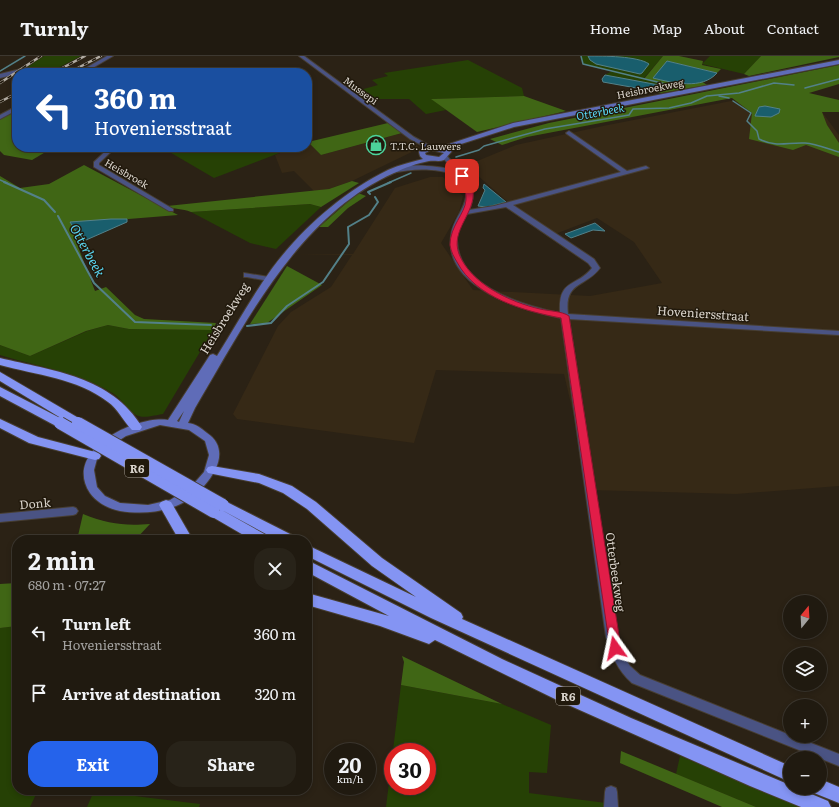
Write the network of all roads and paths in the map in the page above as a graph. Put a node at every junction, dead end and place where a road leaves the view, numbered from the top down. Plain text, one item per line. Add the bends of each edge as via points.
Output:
1 (111, 56) edge
2 (301, 56) edge
3 (839, 62) edge
4 (89, 68) edge
5 (12, 73) edge
6 (0, 76) edge
7 (12, 111) edge
8 (0, 117) edge
9 (569, 133) dead end
10 (108, 152) edge
11 (444, 152) junction
12 (427, 153) junction
13 (437, 159) junction
14 (646, 168) dead end
15 (456, 169) junction
16 (392, 171) junction
17 (626, 173) junction
18 (462, 176) junction
19 (508, 205) junction
20 (171, 210) dead end
21 (466, 212) junction
22 (247, 275) dead end
23 (266, 278) junction
24 (565, 316) junction
25 (839, 333) edge
26 (0, 361) edge
27 (209, 371) junction
28 (0, 376) edge
29 (0, 391) edge
30 (172, 422) junction
31 (0, 423) edge
32 (183, 424) junction
33 (136, 427) junction
34 (95, 456) junction
35 (212, 470) junction
36 (166, 505) junction
37 (218, 509) junction
38 (72, 511) dead end
39 (0, 518) edge
40 (183, 535) edge
41 (256, 535) edge
42 (278, 535) edge
43 (312, 553) edge
44 (312, 568) edge
45 (312, 600) edge
46 (480, 634) junction
47 (453, 643) junction
48 (839, 760) edge
49 (783, 771) edge
50 (827, 790) edge
51 (611, 792) dead end
52 (839, 794) edge
53 (611, 807) edge
54 (822, 807) edge

1 - 4 street
2 - 12 street, Mussepi via 412,138
3 - 11 main road, Heisbroekweg via 527,122 491,131
5 - 6 street
7 - 8 street
9 - 17 street
10 - 20 street, Heisbroek via 96,166
11 - 12 main road, Heisbroekweg
11 - 13 main road, Heisbroekweg
11 - 15 street, Hoveniersstraat
12 - 13 main road, Heisbroekweg
12 - 16 main road, Heisbroekweg
13 - 15 street, Hoveniersstraat
14 - 17 street
15 - 18 street, Hoveniersstraat
16 - 18 street via 432,167 446,169
16 - 23 main road, Heisbroekweg via 343,200
17 - 19 street
18 - 21 street, Hoveniersstraat via 469,189 470,202
19 - 21 street
19 - 24 street via 596,268 568,287 563,296
21 - 24 street, Hoveniersstraat via 456,228 454,245 459,261 470,276 505,300 536,311
22 - 23 street, Heisbroekweg
23 - 27 main road, Heisbroekweg
24 - 25 street, Hoveniersstraat
24 - 48 street, Otterbeekweg via 612,637 618,660 636,679 657,689
26 - 33 highway via 62,376 102,393 118,404
27 - 30 main road, Heisbroekweg
27 - 32 main road, Heisbroekweg
28 - 37 highway, R6, bridge
29 - 37 highway, R6, bridge
30 - 32 main road
30 - 33 main road
31 - 34 highway via 32,440
32 - 35 main road via 200,432 212,444
33 - 34 main road via 109,440
34 - 36 main road via 89,481 104,500 133,509
35 - 36 main road via 196,490
35 - 46 highway via 263,479 289,491 313,507 398,578
36 - 40 highway
37 - 41 highway, R6
37 - 42 highway, R6
38 - 39 street, Donk
43 - 46 highway, R6
44 - 47 highway, R6
45 - 47 highway via 382,620 434,640
46 - 49 highway, R6
47 - 54 highway, R6 via 682,748
50 - 52 highway
51 - 53 street

